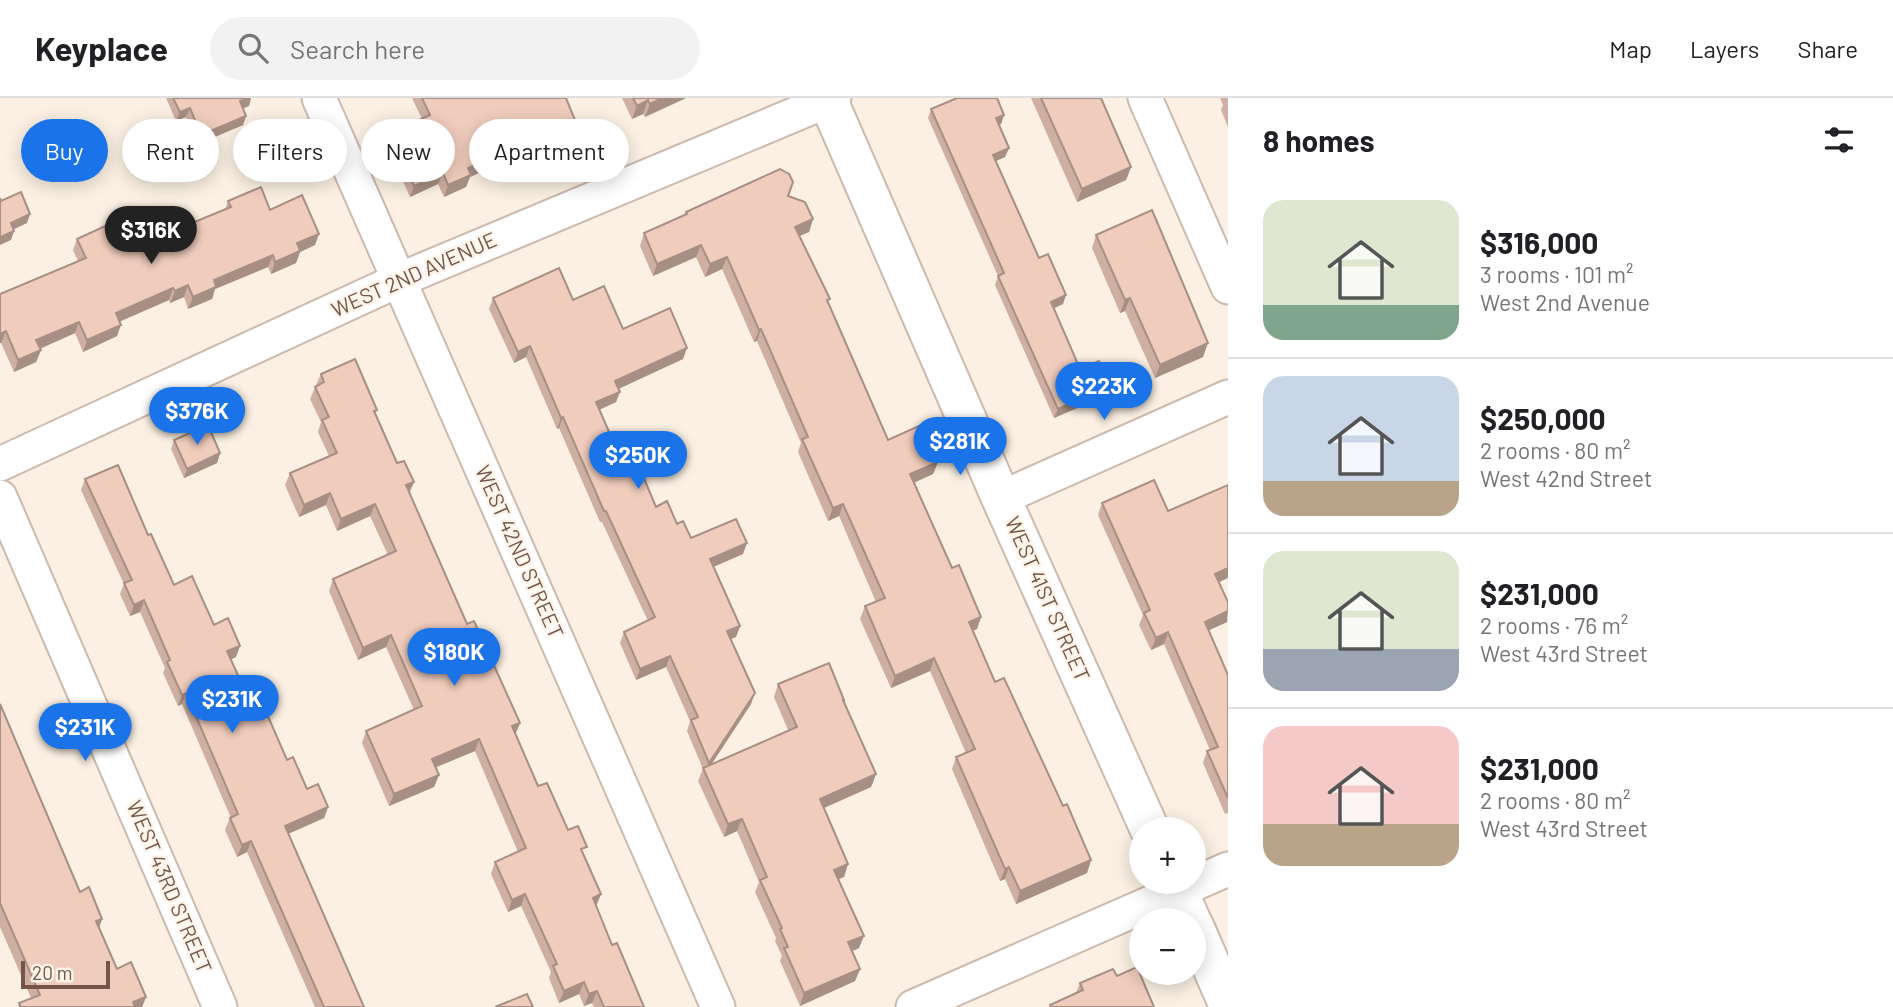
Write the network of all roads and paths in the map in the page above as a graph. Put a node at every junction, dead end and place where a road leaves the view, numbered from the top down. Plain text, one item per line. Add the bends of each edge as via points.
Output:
1 (319, 98) edge
2 (1145, 98) edge
3 (830, 99) edge
4 (399, 280) junction
5 (1228, 287) edge
6 (1228, 397) edge
7 (0, 464) edge
8 (0, 497) edge
9 (1001, 498) junction
10 (1144, 817) edge
11 (1228, 869) edge
12 (1181, 898) edge
13 (1206, 954) edge
14 (1228, 1004) edge
15 (220, 1007) edge
16 (718, 1007) edge
17 (913, 1007) edge

1 - 4 street, WEST 42ND STREET
2 - 5 street
3 - 4 street, WEST 2ND AVENUE
3 - 9 street, WEST 41ST STREET
4 - 7 street, WEST 2ND AVENUE
4 - 16 street, WEST 42ND STREET
6 - 9 street
8 - 15 street, WEST 43RD STREET
9 - 10 street, WEST 41ST STREET
11 - 12 street
12 - 17 street
13 - 14 street

